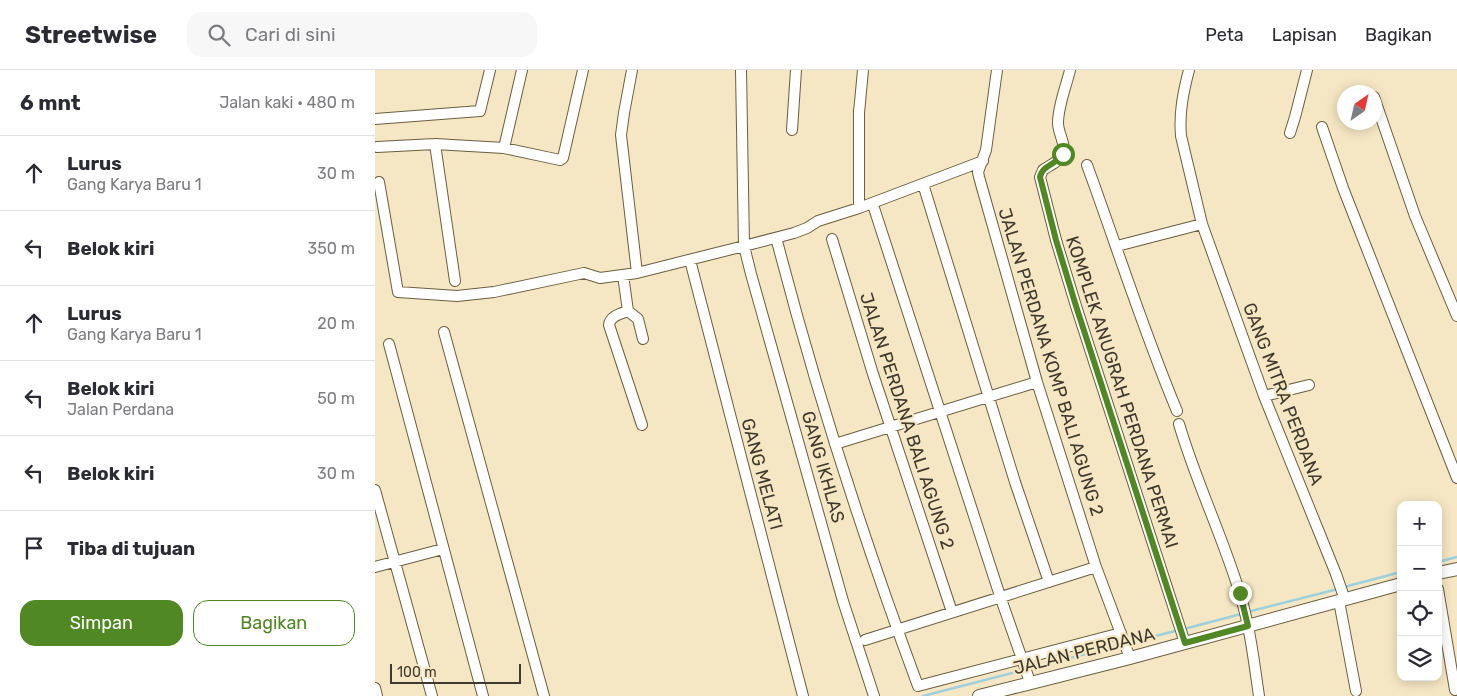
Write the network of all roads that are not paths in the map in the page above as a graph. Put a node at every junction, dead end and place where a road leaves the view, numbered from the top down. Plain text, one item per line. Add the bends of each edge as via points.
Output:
1 (490, 70) edge
2 (523, 70) edge
3 (583, 70) edge
4 (632, 70) edge
5 (741, 70) edge
6 (796, 70) edge
7 (863, 70) edge
8 (997, 70) edge
9 (1070, 70) edge
10 (1189, 70) edge
11 (1307, 70) edge
12 (1382, 118) edge
13 (375, 119) edge
14 (1323, 127) dead end
15 (792, 130) dead end
16 (1289, 133) dead end
17 (435, 144) junction
18 (377, 147) dead end
19 (504, 148) junction
20 (983, 161) junction
21 (1087, 165) dead end
22 (379, 182) dead end
23 (923, 184) junction
24 (859, 208) junction
25 (874, 208) dead end
26 (1201, 224) junction
27 (832, 239) dead end
28 (777, 241) dead end
29 (744, 246) junction
30 (1117, 246) junction
31 (690, 260) junction
32 (637, 273) junction
33 (623, 275) junction
34 (455, 281) dead end
35 (628, 311) junction
36 (1457, 316) edge
37 (444, 332) dead end
38 (643, 339) dead end
39 (389, 344) dead end
40 (1037, 382) junction
41 (1309, 385) dead end
42 (1264, 396) junction
43 (989, 398) junction
44 (1177, 411) dead end
45 (941, 412) junction
46 (1179, 424) dead end
47 (642, 425) dead end
48 (892, 427) junction
49 (835, 444) junction
50 (1457, 478) edge
51 (375, 490) edge
52 (443, 549) junction
53 (395, 562) junction
54 (375, 567) edge
55 (1097, 567) junction
56 (1457, 568) edge
57 (1442, 572) edge
58 (1049, 582) junction
59 (1397, 585) edge
60 (1438, 591) edge
61 (1000, 596) junction
62 (1342, 598) junction
63 (952, 612) junction
64 (1248, 622) junction
65 (897, 630) junction
66 (1122, 635) junction
67 (865, 640) dead end
68 (1184, 640) junction
69 (1129, 655) junction
70 (1024, 661) junction
71 (1030, 681) junction
72 (375, 688) edge
73 (919, 690) edge
74 (1455, 690) dead end
75 (1017, 691) edge
76 (1356, 691) dead end
77 (994, 694) edge
78 (377, 696) edge
79 (432, 696) edge
80 (483, 696) edge
81 (544, 696) edge
82 (803, 696) edge
83 (874, 696) edge
84 (979, 696) edge
85 (1259, 696) edge

1 - 13 street via 480,111
2 - 19 street
3 - 19 street via 561,159
4 - 32 street via 621,135
5 - 29 street, GANG IKHLAS
6 - 15 street
7 - 24 street via 859,112
8 - 20 street, JALAN PERDANA KOMP BALI AGUNG 2
9 - 68 street, KOMPLEK ANUGRAH PERDANA PERMAI via 1058,118 1063,154 1041,172 1040,177 1076,306
10 - 26 street, GANG MITRA PERDANA via 1182,96 1181,136
11 - 16 street
12 - 36 street via 1415,216
14 - 50 street via 1343,188
17 - 18 street
17 - 19 street
17 - 34 street
20 - 23 street
20 - 40 street, JALAN PERDANA KOMP BALI AGUNG 2 via 978,172
21 - 30 street
22 - 33 street via 398,292 457,296 584,274 600,278
23 - 24 street
23 - 43 street
24 - 29 street via 817,221 794,233
25 - 45 street
26 - 30 street
26 - 42 street, GANG MITRA PERDANA
27 - 48 street, JALAN PERDANA BALI AGUNG 2
28 - 49 street
29 - 31 street
29 - 83 street, GANG IKHLAS via 843,601
30 - 44 street
31 - 32 street
31 - 82 street, GANG MELATI
32 - 33 street
33 - 35 street
35 - 38 street via 638,319
35 - 47 street via 613,317 609,325
37 - 81 street
39 - 52 street
40 - 43 street
40 - 55 street, JALAN PERDANA KOMP BALI AGUNG 2
41 - 42 street
42 - 62 street, GANG MITRA PERDANA via 1336,574
43 - 45 street
43 - 58 street
45 - 48 street
45 - 61 street
46 - 64 street
48 - 49 street
48 - 63 street, JALAN PERDANA BALI AGUNG 2
49 - 65 street
51 - 53 street
52 - 53 street
52 - 80 street
53 - 54 street
53 - 79 street
55 - 58 street
55 - 66 street, JALAN PERDANA KOMP BALI AGUNG 2
56 - 57 street
58 - 61 street
59 - 62 street, JALAN PERDANA
60 - 74 street
61 - 63 street
61 - 70 street
62 - 64 street, JALAN PERDANA
62 - 76 street, GANG MITRA PERDANA
63 - 65 street
64 - 68 street, JALAN PERDANA
64 - 85 street
65 - 67 street
65 - 73 street
66 - 69 street, JALAN PERDANA KOMP BALI AGUNG 2
66 - 70 street
68 - 69 street, JALAN PERDANA
69 - 71 street, JALAN PERDANA
70 - 71 street
70 - 73 street
71 - 75 street, JALAN PERDANA
72 - 78 street
75 - 77 street, JALAN PERDANA
77 - 84 street, JALAN PERDANA

